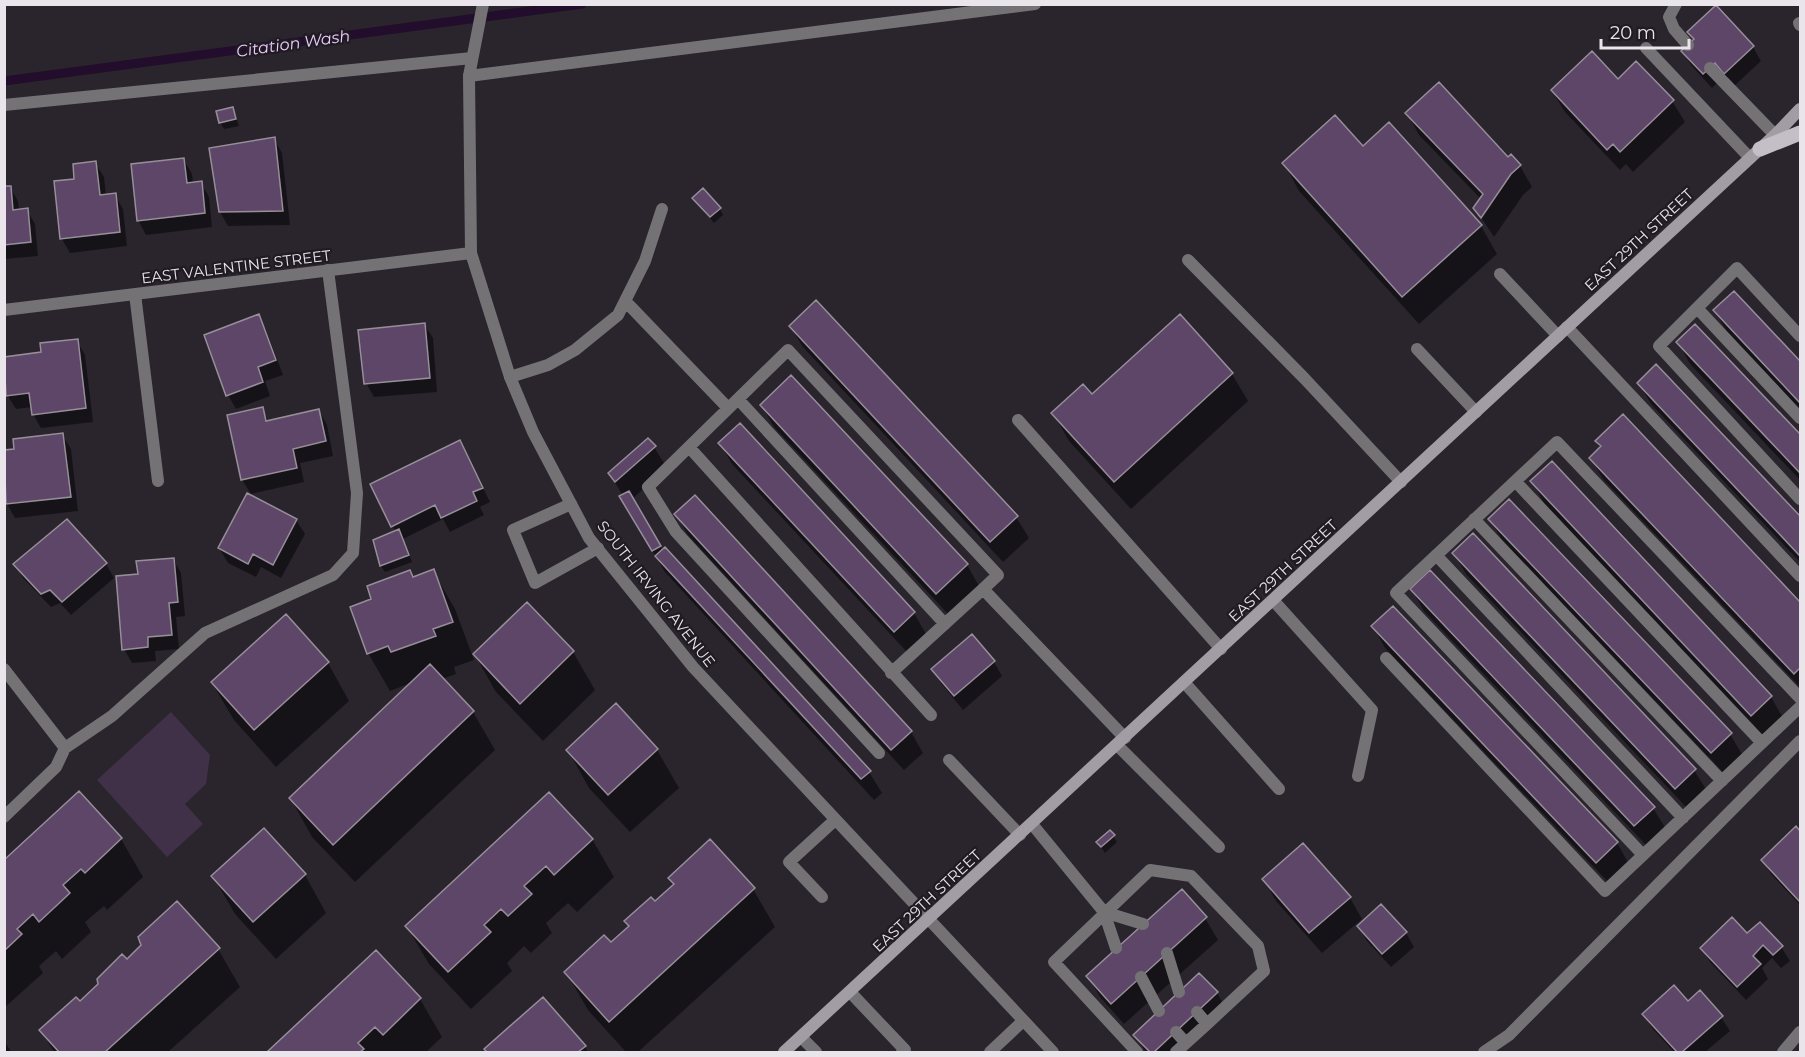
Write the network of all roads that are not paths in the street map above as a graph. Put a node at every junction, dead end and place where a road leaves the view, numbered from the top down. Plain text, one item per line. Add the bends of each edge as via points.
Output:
1 (483, 4) edge
2 (1035, 4) edge
3 (1676, 4) edge
4 (1688, 45) dead end
5 (1646, 48) dead end
6 (472, 58) junction
7 (1710, 68) dead end
8 (469, 76) junction
9 (4, 105) edge
10 (1800, 109) edge
11 (1800, 133) edge
12 (1775, 135) junction
13 (1755, 153) junction
14 (662, 209) dead end
15 (471, 253) junction
16 (1188, 260) dead end
17 (328, 270) junction
18 (1500, 274) dead end
19 (135, 294) junction
20 (629, 305) dead end
21 (1697, 308) junction
22 (4, 310) edge
23 (1563, 332) junction
24 (1800, 336) edge
25 (1417, 349) dead end
26 (510, 377) junction
27 (738, 399) junction
28 (728, 408) junction
29 (1476, 412) junction
30 (1800, 418) edge
31 (1018, 420) dead end
32 (689, 447) junction
33 (158, 481) dead end
34 (1401, 482) junction
35 (1515, 482) junction
36 (1800, 499) edge
37 (572, 504) junction
38 (1474, 519) junction
39 (598, 548) junction
40 (1436, 555) junction
41 (1800, 576) edge
42 (983, 589) junction
43 (1273, 600) junction
44 (945, 624) junction
45 (1221, 649) junction
46 (1386, 658) dead end
47 (4, 669) edge
48 (891, 673) junction
49 (1184, 682) junction
50 (1800, 698) edge
51 (1800, 707) edge
52 (931, 715) dead end
53 (1121, 741) junction
54 (1800, 741) edge
55 (1762, 743) junction
56 (65, 748) junction
57 (879, 753) dead end
58 (950, 759) dead end
59 (1358, 776) dead end
60 (1722, 781) junction
61 (1279, 789) dead end
62 (4, 817) edge
63 (1683, 818) junction
64 (835, 820) junction
65 (1032, 824) junction
66 (1020, 835) junction
67 (1219, 847) dead end
68 (1643, 855) junction
69 (822, 897) dead end
70 (1104, 912) junction
71 (928, 920) junction
72 (1143, 924) dead end
73 (1116, 948) dead end
74 (1167, 954) dead end
75 (1141, 977) dead end
76 (850, 992) junction
77 (1179, 992) dead end
78 (1159, 1011) dead end
79 (1197, 1012) dead end
80 (1023, 1021) junction
81 (1208, 1024) junction
82 (1176, 1032) dead end
83 (1800, 1032) edge
84 (801, 1037) junction
85 (1186, 1044) junction
86 (905, 1052) edge
87 (784, 1053) edge
88 (816, 1053) edge
89 (990, 1053) edge
90 (1053, 1053) edge
91 (1137, 1053) edge
92 (1176, 1053) edge
93 (1484, 1053) edge
94 (1783, 1053) edge

1 - 6 street, SOUTH IRVING AVENUE
2 - 8 street
3 - 4 street via 1669,17
5 - 13 street
6 - 8 street, SOUTH IRVING AVENUE
6 - 9 street
7 - 12 street
8 - 15 street, SOUTH IRVING AVENUE
10 - 12 street, EAST 29TH STREET
11 - 13 main road
12 - 13 street, EAST 29TH STREET
13 - 23 street, EAST 29TH STREET
14 - 26 street via 645,261 618,315 575,350 548,365
15 - 17 street, EAST VALENTINE STREET
15 - 26 street, SOUTH IRVING AVENUE
16 - 34 street
17 - 19 street, EAST VALENTINE STREET
17 - 56 street via 357,493 353,553 333,575 205,633 112,716
18 - 23 street
19 - 22 street, EAST VALENTINE STREET
19 - 33 street
20 - 28 street
21 - 24 street via 1737,268
21 - 30 street
21 - 36 street via 1659,346
23 - 29 street, EAST 29TH STREET
23 - 41 street
25 - 29 street
26 - 37 street, SOUTH IRVING AVENUE via 533,432
27 - 28 street
27 - 42 street via 788,350 998,575
27 - 44 street
28 - 32 street
29 - 34 street, EAST 29TH STREET
31 - 45 street
32 - 48 street
32 - 57 street via 648,487 659,505 676,532
34 - 43 street, EAST 29TH STREET
35 - 38 street
35 - 50 street via 1557,442
35 - 55 street
37 - 39 street, SOUTH IRVING AVENUE
37 - 39 street via 513,530 535,583
38 - 40 street
38 - 60 street
39 - 64 street, SOUTH IRVING AVENUE via 693,667
40 - 63 street
40 - 68 street via 1396,593
42 - 44 street
42 - 53 street
43 - 45 street, EAST 29TH STREET
43 - 59 street via 1372,710
44 - 48 street
45 - 49 street, EAST 29TH STREET
46 - 68 street via 1605,891
47 - 56 street
48 - 52 street
49 - 53 street, EAST 29TH STREET
49 - 61 street
51 - 55 street
53 - 65 street, EAST 29TH STREET
53 - 67 street
54 - 93 street via 1509,1035
55 - 60 street
56 - 62 street via 56,767
58 - 66 street
60 - 63 street
63 - 68 street
64 - 69 street via 789,862
64 - 71 street, SOUTH IRVING AVENUE
65 - 66 street, EAST 29TH STREET
65 - 70 street
66 - 71 street, EAST 29TH STREET
70 - 72 street
70 - 73 street
70 - 81 street via 1150,870 1191,876 1258,946 1264,971
70 - 91 street via 1054,962
71 - 76 street, EAST 29TH STREET
71 - 80 street, SOUTH IRVING AVENUE
74 - 77 street
75 - 78 street
76 - 84 street, EAST 29TH STREET
76 - 86 street
79 - 81 street
80 - 89 street
80 - 90 street, SOUTH IRVING AVENUE
81 - 85 street
82 - 85 street
83 - 94 street
84 - 87 street, EAST 29TH STREET
84 - 88 street
85 - 92 street

